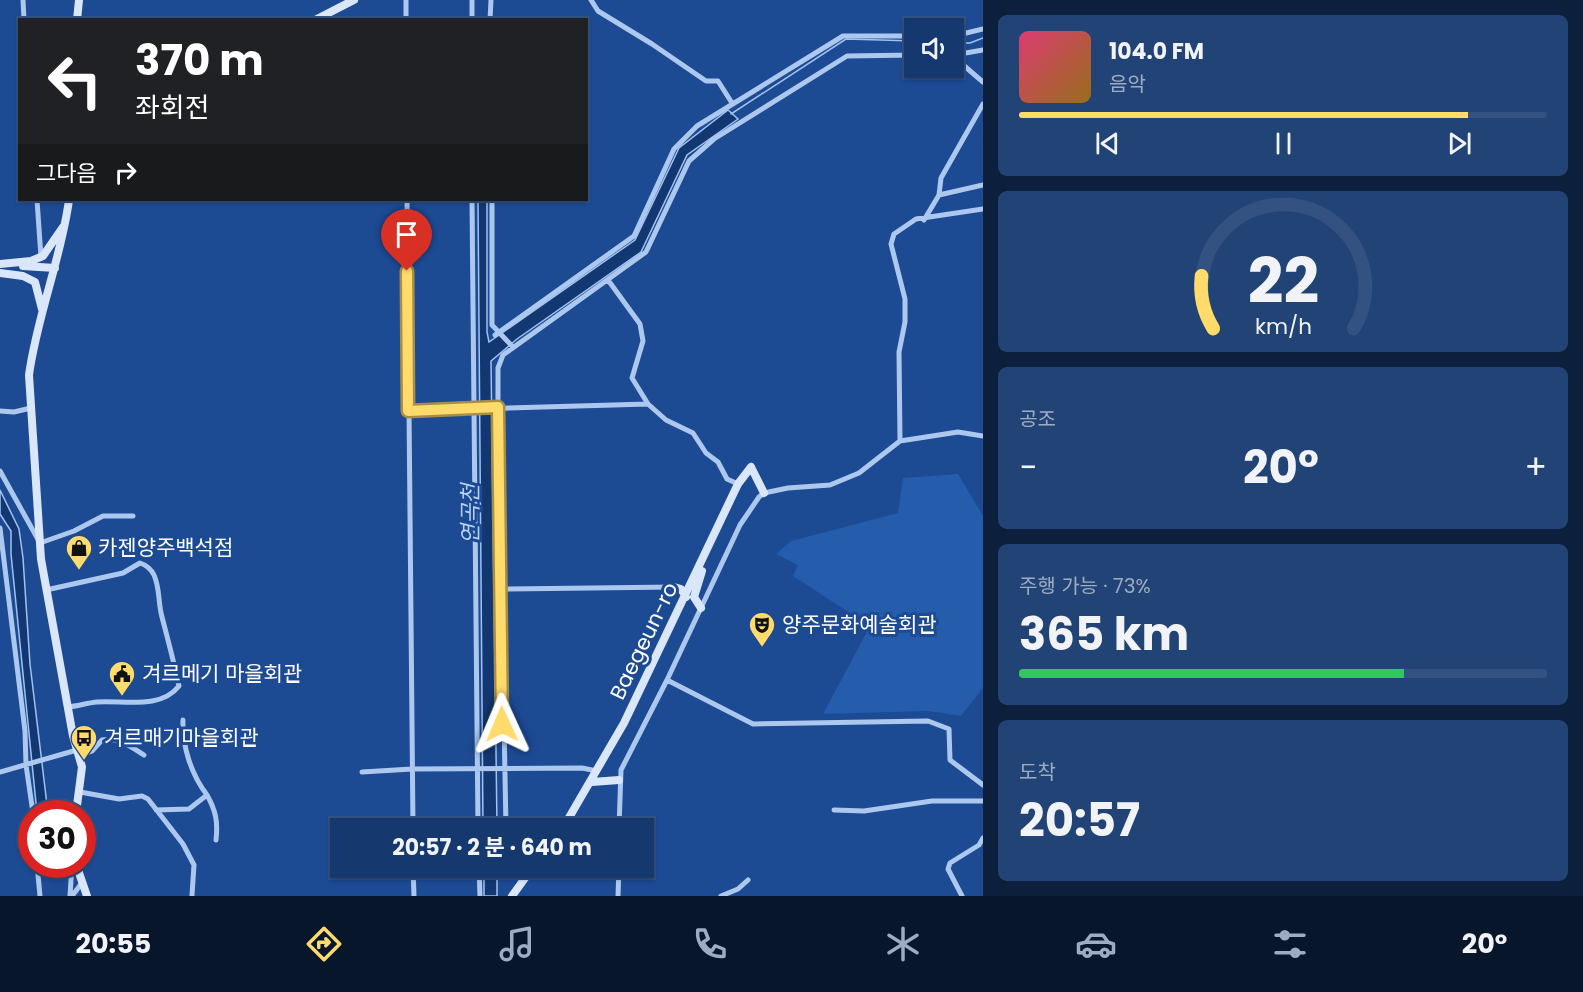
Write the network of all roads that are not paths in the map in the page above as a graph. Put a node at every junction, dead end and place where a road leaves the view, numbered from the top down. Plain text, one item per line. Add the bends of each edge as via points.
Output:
1 (23, 0) edge
2 (79, 0) edge
3 (354, 0) edge
4 (406, 0) edge
5 (471, 0) edge
6 (491, 0) edge
7 (591, 0) edge
8 (24, 18) edge
9 (77, 18) edge
10 (319, 18) edge
11 (406, 18) edge
12 (472, 18) edge
13 (490, 18) edge
14 (983, 30) edge
15 (964, 34) edge
16 (904, 36) edge
17 (983, 50) edge
18 (964, 54) edge
19 (904, 55) edge
20 (964, 64) edge
21 (983, 82) edge
22 (732, 103) junction
23 (983, 104) edge
24 (983, 185) edge
25 (939, 195) junction
26 (37, 201) edge
27 (69, 201) edge
28 (407, 201) edge
29 (472, 201) edge
30 (492, 201) edge
31 (983, 209) edge
32 (924, 220) junction
33 (64, 226) junction
34 (41, 257) junction
35 (0, 265) edge
36 (55, 268) junction
37 (0, 273) edge
38 (608, 280) junction
39 (43, 314) junction
40 (497, 333) junction
41 (513, 347) junction
42 (648, 404) junction
43 (498, 407) junction
44 (31, 408) junction
45 (473, 409) junction
46 (0, 411) edge
47 (408, 411) junction
48 (983, 436) edge
49 (900, 441) junction
50 (0, 471) edge
51 (738, 484) junction
52 (764, 493) junction
53 (133, 516) dead end
54 (0, 528) edge
55 (40, 543) junction
56 (710, 544) junction
57 (674, 587) joint
58 (501, 589) junction
59 (46, 590) junction
60 (685, 599) junction
61 (701, 608) junction
62 (667, 680) junction
63 (68, 707) junction
64 (183, 720) dead end
65 (78, 753) junction
66 (144, 755) dead end
67 (26, 765) junction
68 (412, 769) junction
69 (503, 769) junction
70 (476, 770) junction
71 (597, 771) junction
72 (0, 772) edge
73 (362, 772) dead end
74 (619, 780) junction
75 (592, 782) junction
76 (983, 785) edge
77 (80, 792) junction
78 (207, 795) junction
79 (31, 800) edge
80 (78, 800) edge
81 (983, 801) edge
82 (156, 810) junction
83 (834, 810) dead end
84 (413, 818) edge
85 (478, 818) edge
86 (505, 818) edge
87 (569, 818) edge
88 (619, 818) edge
89 (983, 838) edge
90 (216, 840) dead end
91 (38, 878) edge
92 (73, 878) edge
93 (79, 878) edge
94 (413, 878) edge
95 (479, 878) edge
96 (525, 878) edge
97 (619, 878) edge
98 (748, 880) dead end
99 (81, 884) junction
100 (192, 895) edge
101 (40, 896) edge
102 (71, 896) edge
103 (87, 896) edge
104 (414, 896) edge
105 (480, 896) edge
106 (514, 896) edge
107 (618, 896) edge
108 (722, 896) edge
109 (962, 896) edge

1 - 8 street
2 - 9 main road
3 - 10 main road
4 - 11 street
5 - 12 street
6 - 13 street
7 - 22 street via 598,11 706,81 718,81
14 - 15 street
16 - 22 street via 843,36
17 - 18 street
19 - 38 street via 847,56 714,139 689,161 646,252
20 - 21 street
22 - 40 street via 697,126 674,149 634,236
23 - 25 street via 941,178
24 - 25 street
25 - 32 street
26 - 34 street
27 - 33 main road
28 - 47 street
29 - 45 street
30 - 40 street via 492,325
31 - 32 street
32 - 49 street via 916,219 894,234 891,244 905,299 899,352
33 - 34 main road
33 - 36 main road
34 - 35 main road
35 - 36 main road
36 - 39 main road
37 - 39 main road via 35,282
38 - 41 street
38 - 42 street via 640,324 643,341 633,378
39 - 44 main road via 31,357
40 - 41 street
41 - 43 street via 503,355 498,369
42 - 43 street
42 - 51 street via 666,420 693,433 727,479
43 - 45 street
43 - 58 street
44 - 46 street
44 - 55 main road
45 - 47 street
45 - 70 street
47 - 68 street
48 - 49 street via 958,432
49 - 52 street via 859,472 830,485
50 - 55 street
51 - 52 main road, Baegeun-ro via 750,467
51 - 56 main road, Baegeun-ro
52 - 61 street via 740,525
53 - 55 street via 103,516
54 - 67 street via 26,732
55 - 59 main road
56 - 60 main road, Baegeun-ro
56 - 61 main road via 694,597
57 - 58 street
57 - 60 main road via 681,589
58 - 69 street
59 - 63 main road
59 - 63 street via 123,573 140,563 146,565 158,588 179,686 172,695 148,702 95,702
60 - 61 main road
60 - 71 main road, Baegeun-ro
61 - 62 street
62 - 74 street via 629,751
62 - 76 street via 753,724 928,721 944,725 949,729 950,760
63 - 65 main road
64 - 78 street via 187,753
65 - 66 street via 92,751 102,740 113,738
65 - 67 street
65 - 77 main road via 82,771
67 - 72 street
67 - 79 street
68 - 70 street
68 - 73 street
68 - 84 street
69 - 70 street
69 - 71 street
69 - 86 street
70 - 85 street
71 - 75 main road, Baegeun-ro
74 - 75 main road
74 - 88 street
75 - 87 main road, Baegeun-ro
77 - 80 main road
77 - 82 street via 119,799 142,796
78 - 82 street via 189,809
78 - 90 street via 218,822
81 - 83 street via 932,801 864,811
82 - 100 street via 194,865
89 - 109 street via 979,845 950,863 948,869
91 - 101 street
92 - 102 street
93 - 99 main road
94 - 104 street
95 - 105 street
96 - 106 main road
97 - 107 street
98 - 108 street
99 - 102 street
99 - 103 main road

